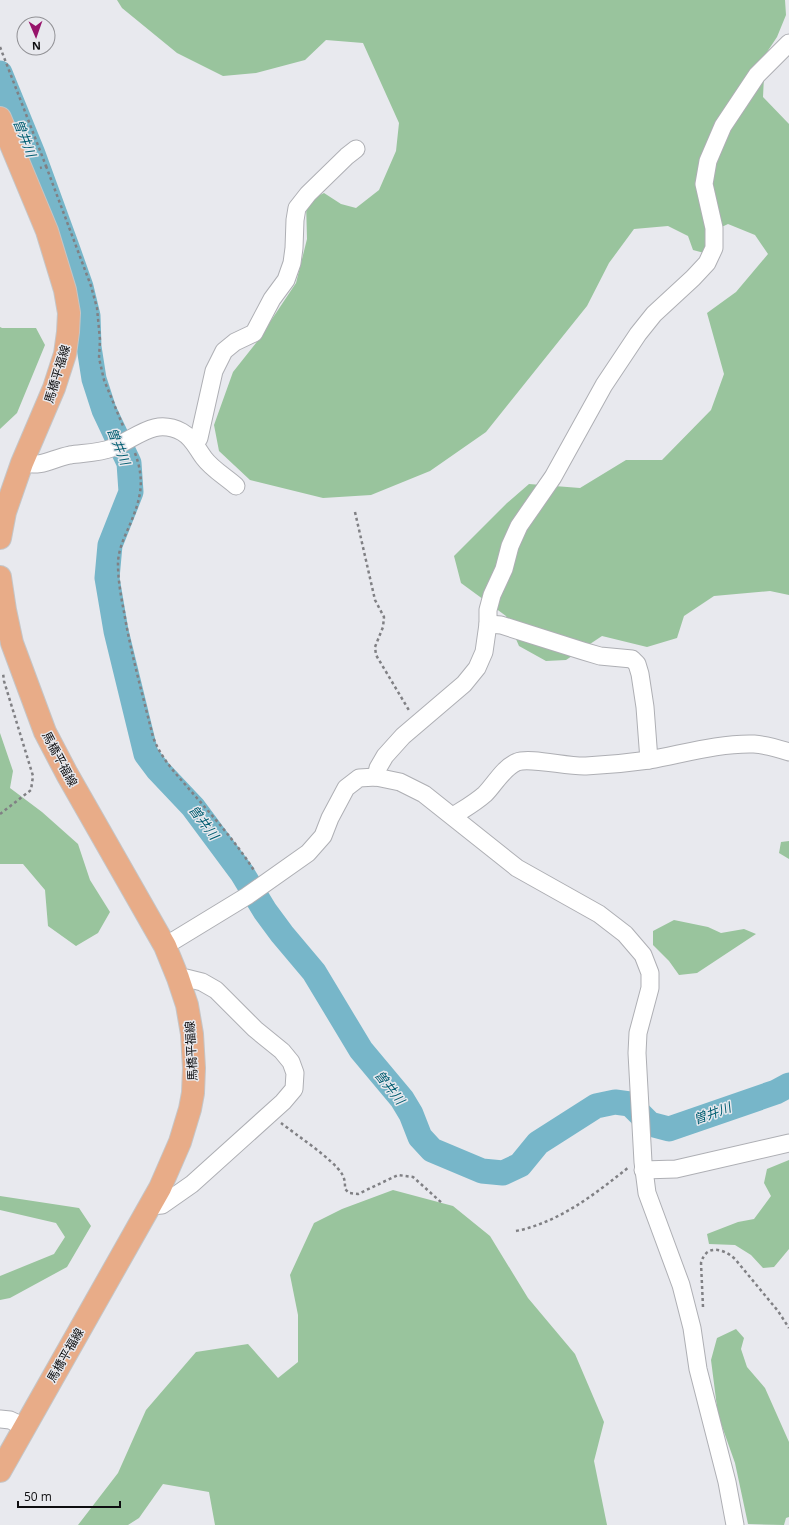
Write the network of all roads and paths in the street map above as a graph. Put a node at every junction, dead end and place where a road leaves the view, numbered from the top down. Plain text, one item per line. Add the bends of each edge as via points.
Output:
1 (789, 43) edge
2 (0, 47) edge
3 (0, 118) edge
4 (356, 149) dead end
5 (123, 442) junction
6 (195, 444) junction
7 (22, 463) junction
8 (236, 486) dead end
9 (355, 512) dead end
10 (0, 538) edge
11 (0, 577) edge
12 (488, 624) junction
13 (2, 665) dead end
14 (417, 725) junction
15 (789, 752) edge
16 (649, 760) junction
17 (376, 776) junction
18 (0, 814) edge
19 (453, 816) junction
20 (257, 889) junction
21 (165, 946) junction
22 (178, 978) junction
23 (268, 1114) junction
24 (789, 1143) edge
25 (643, 1166) junction
26 (442, 1203) dead end
27 (150, 1206) junction
28 (516, 1231) dead end
29 (692, 1328) junction
30 (789, 1328) edge
31 (0, 1420) edge
32 (25, 1427) junction
33 (0, 1471) edge
34 (735, 1525) edge

1 - 12 street via 757,75 723,126 708,161 704,184 714,228 714,248 707,263 654,314 633,340 604,385 553,476 519,526 492,595
2 - 5 path via 91,286 97,308 104,380 117,415
3 - 7 main road, 馬橋平福線 via 47,231 65,290 69,313 65,354 54,388
4 - 6 street via 308,194 297,208 292,264 286,280 272,299 254,333 234,342 224,351 214,371 199,438
5 - 6 street via 156,426 172,427 185,433
5 - 7 street via 104,450 67,456 46,464
5 - 20 path via 141,474 142,488 122,543 118,563 120,590 153,737 168,764 223,829
6 - 8 street via 204,458
7 - 10 main road, 馬橋平福線 via 5,512
9 - 14 path via 375,600 384,617 375,647 376,655
11 - 21 main road, 馬橋平福線 via 12,643 44,732
12 - 14 street via 484,652 477,668 464,684
12 - 16 street via 501,625 600,656 632,659 637,664 640,674
13 - 18 path via 4,681 33,776 31,790
14 - 17 street via 384,756
15 - 16 street via 772,746 729,745
16 - 19 street via 584,766 564,766 526,760 517,762 510,766 474,804
17 - 19 street via 400,782 418,791
17 - 20 street via 359,778 346,788 323,836 308,853
19 - 25 street via 516,868 599,914 625,934 643,955 650,973 650,988 638,1032 637,1053
20 - 21 street
21 - 22 main road, 馬橋平福線
22 - 23 street via 202,982 216,990 291,1062 295,1073 294,1089
22 - 27 main road, 馬橋平福線 via 192,1034 193,1093 180,1142
23 - 26 path via 332,1163 341,1172 345,1181 344,1189 349,1193 358,1194 398,1175 414,1177
23 - 27 street via 192,1184 162,1205
24 - 25 street via 676,1169
25 - 28 path via 630,1166 576,1207 532,1228
25 - 29 street via 647,1193 681,1285
27 - 32 main road, 馬橋平福線
29 - 30 path via 698,1326 702,1320 704,1306 701,1263 703,1256 710,1250 728,1252 778,1311
29 - 34 street via 698,1369 727,1482
31 - 32 street via 10,1420
32 - 33 main road, 馬橋平福線

